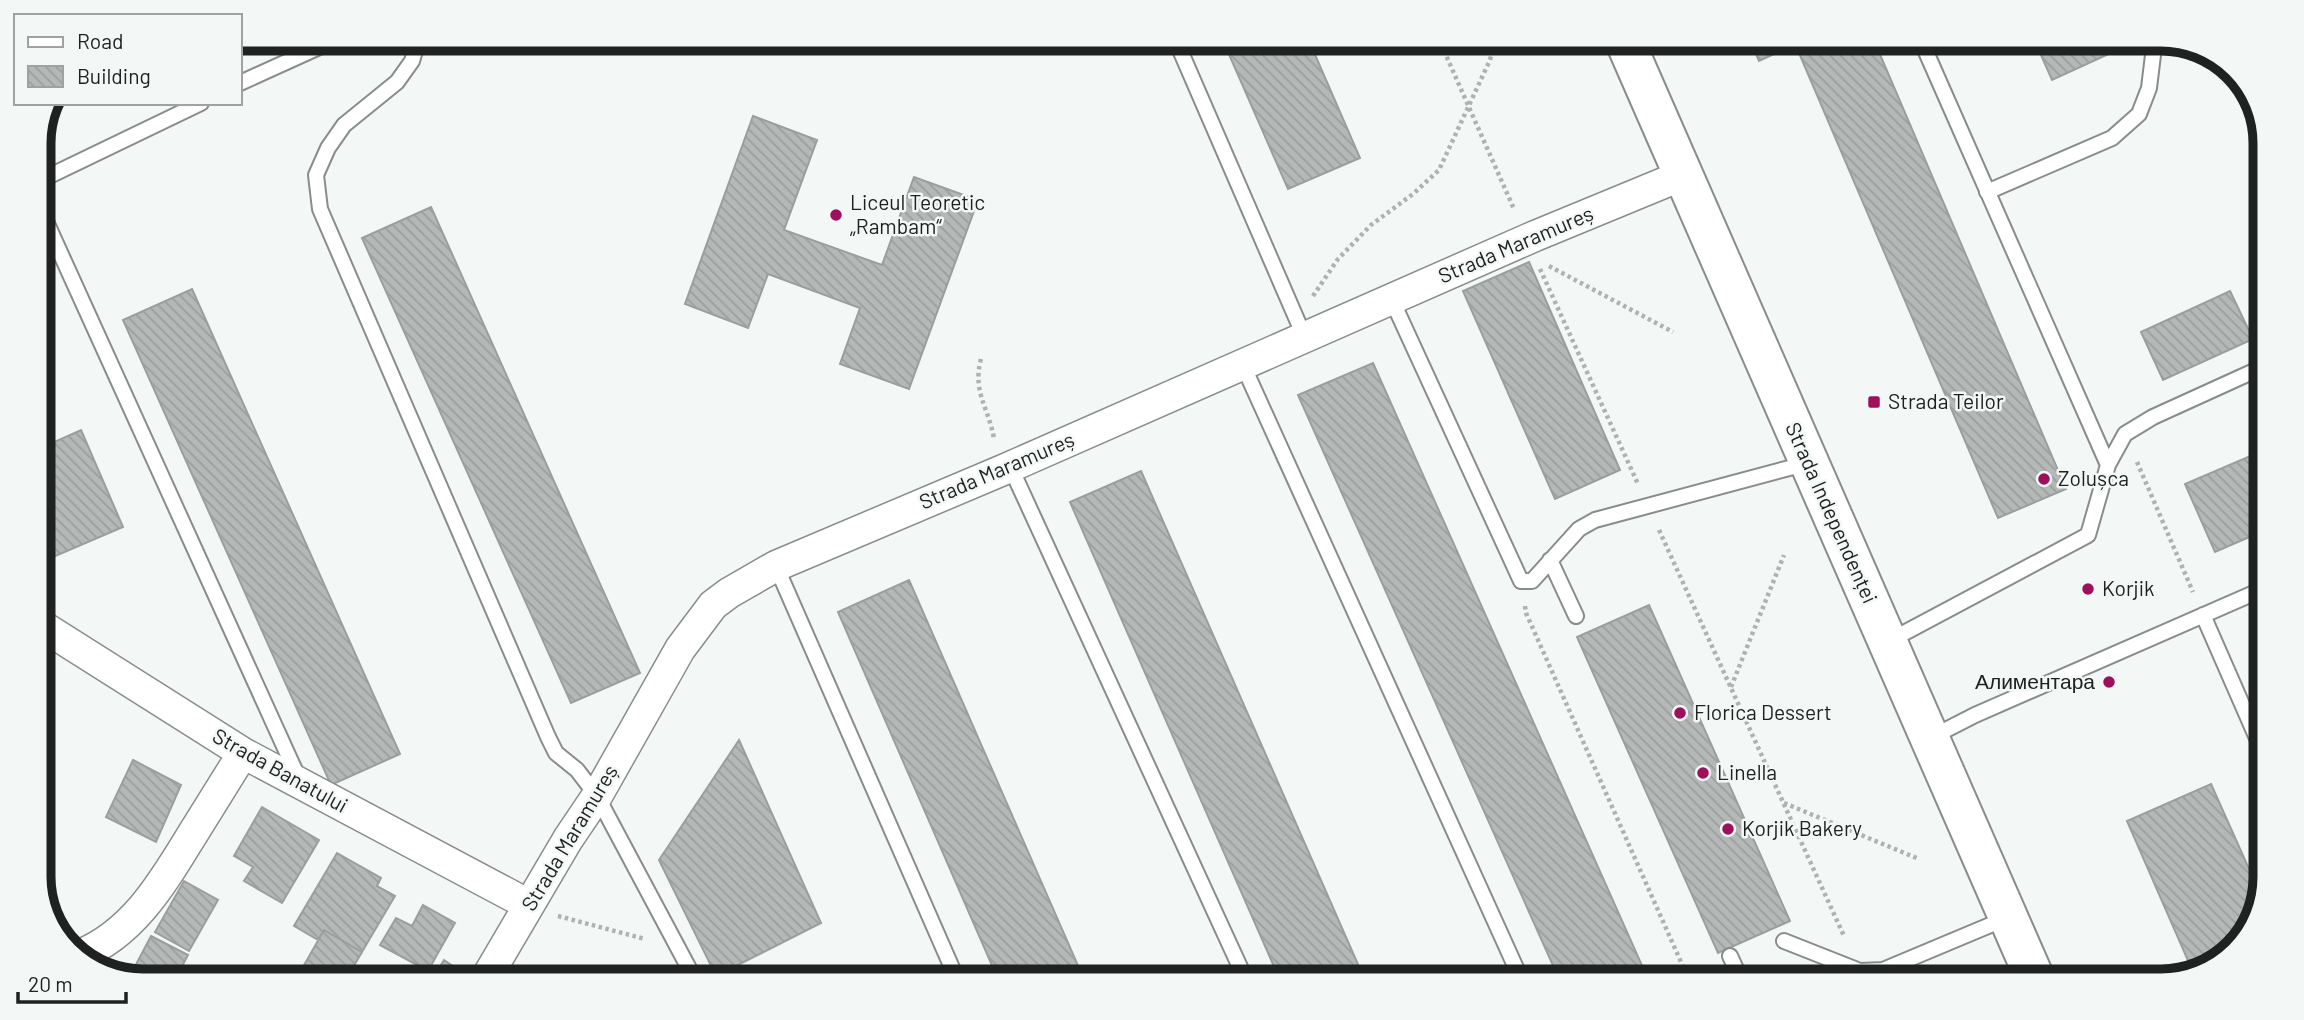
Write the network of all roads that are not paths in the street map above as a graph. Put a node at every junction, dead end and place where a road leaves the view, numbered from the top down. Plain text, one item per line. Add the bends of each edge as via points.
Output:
1 (311, 51) edge
2 (415, 51) edge
3 (1180, 51) edge
4 (1629, 51) edge
5 (1925, 51) edge
6 (2152, 51) edge
7 (242, 82) edge
8 (197, 105) edge
9 (51, 175) edge
10 (1683, 175) junction
11 (1987, 192) junction
12 (51, 233) edge
13 (1391, 298) junction
14 (1301, 328) junction
15 (1242, 363) junction
16 (2253, 371) edge
17 (1809, 463) junction
18 (2108, 465) junction
19 (1007, 468) junction
20 (1550, 560) junction
21 (776, 566) junction
22 (2253, 593) edge
23 (1576, 615) dead end
24 (2203, 615) junction
25 (51, 632) edge
26 (1888, 641) junction
27 (2253, 729) edge
28 (1931, 737) junction
29 (243, 753) junction
30 (301, 785) junction
31 (597, 796) junction
32 (528, 906) junction
33 (2009, 918) junction
34 (1784, 942) dead end
35 (88, 951) edge
36 (1730, 957) dead end
37 (491, 969) edge
38 (689, 969) edge
39 (952, 969) edge
40 (1241, 969) edge
41 (1516, 969) edge
42 (1736, 969) edge
43 (1855, 969) edge
44 (1885, 969) edge
45 (2031, 969) edge

1 - 7 lane
2 - 31 lane via 397,82 344,125 328,148 316,175 320,209 548,737 556,753
3 - 14 lane
4 - 10 main road, Strada Independenței
5 - 11 lane
6 - 11 lane via 2148,88 2139,114 2112,138
8 - 9 lane
10 - 13 street, Strada Maramureș via 1533,251
10 - 17 main road, Strada Independenței
11 - 18 lane
12 - 30 lane
13 - 14 street, Strada Maramureș
13 - 20 lane via 1521,581 1531,582
14 - 15 street, Strada Maramureș
15 - 19 street, Strada Maramureș
15 - 41 lane
16 - 18 lane via 2153,416 2125,434
17 - 20 lane via 1595,520 1579,529
17 - 26 main road, Strada Independenței
18 - 26 lane via 2088,535
19 - 21 street, Strada Maramureș
19 - 40 lane
20 - 23 lane
21 - 31 street, Strada Maramureș via 713,605 695,627
21 - 39 lane
22 - 24 lane
24 - 27 lane
24 - 28 lane
25 - 29 street, Strada Banatului
26 - 28 main road, Strada Independenței
28 - 33 main road, Strada Independenței
29 - 30 street, Strada Banatului
29 - 35 street via 143,910 117,934
30 - 32 street, Strada Banatului
31 - 32 street, Strada Maramureș
31 - 38 lane
32 - 37 street, Strada Maramureș
33 - 44 lane
33 - 45 main road, Strada Independenței
34 - 43 lane
36 - 42 lane

